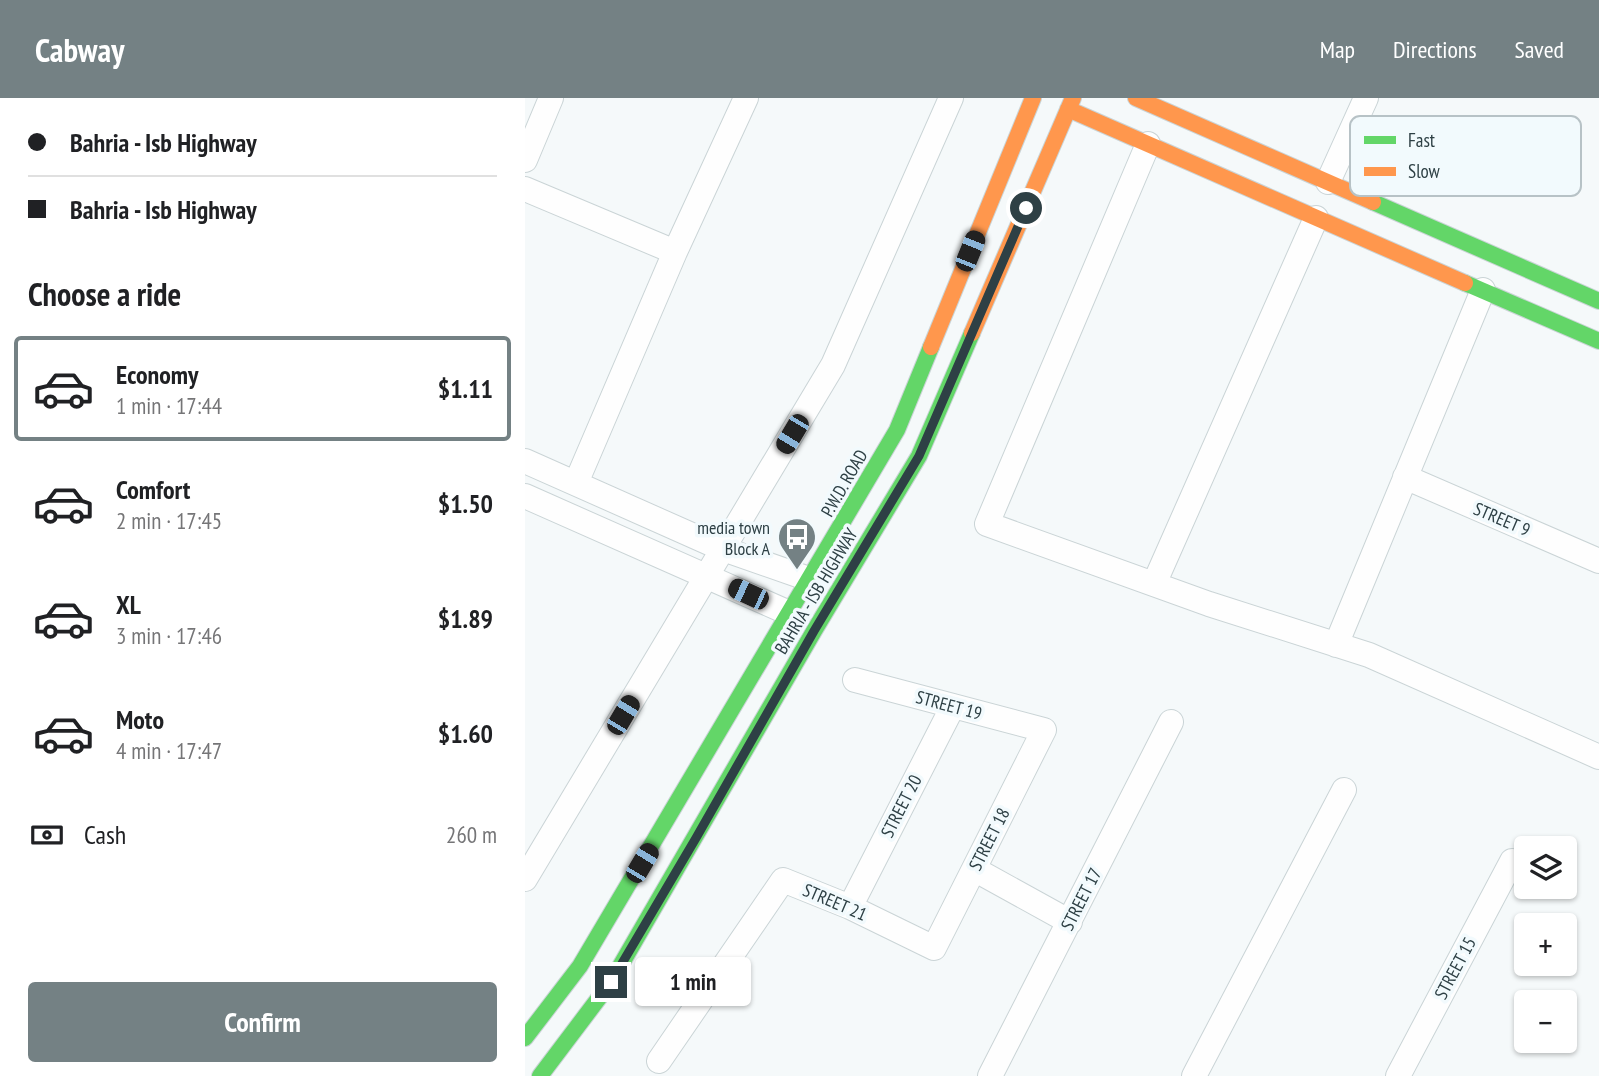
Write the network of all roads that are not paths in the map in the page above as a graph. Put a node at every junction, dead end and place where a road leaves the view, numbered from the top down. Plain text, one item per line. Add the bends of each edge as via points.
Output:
1 (551, 98) edge
2 (745, 98) edge
3 (951, 98) edge
4 (1033, 98) edge
5 (1366, 98) edge
6 (1152, 101) edge
7 (1071, 104) edge
8 (1358, 116) edge
9 (1350, 133) edge
10 (1148, 144) junction
11 (525, 160) edge
12 (1328, 182) junction
13 (525, 189) edge
14 (1350, 193) edge
15 (1356, 196) edge
16 (1316, 218) junction
17 (675, 252) junction
18 (1483, 290) junction
19 (1591, 314) edge
20 (1599, 341) edge
21 (525, 461) edge
22 (1405, 477) junction
23 (576, 483) junction
24 (525, 496) edge
25 (723, 550) junction
26 (1599, 561) edge
27 (706, 575) junction
28 (809, 579) junction
29 (1154, 584) junction
30 (789, 613) junction
31 (1336, 645) junction
32 (855, 680) dead end
33 (953, 706) junction
34 (1171, 722) dead end
35 (1044, 730) joint
36 (1599, 757) edge
37 (1344, 790) dead end
38 (1512, 861) dead end
39 (974, 869) junction
40 (525, 878) edge
41 (850, 907) junction
42 (630, 917) junction
43 (1070, 922) junction
44 (934, 948) joint
45 (525, 1038) edge
46 (659, 1061) dead end
47 (540, 1076) edge
48 (990, 1076) edge
49 (1194, 1076) edge
50 (1398, 1076) edge

1 - 11 street
2 - 17 street
3 - 25 street via 833,365
4 - 28 main road, P.W.D. ROAD via 897,430
5 - 8 street
6 - 12 main road
7 - 10 main road
7 - 42 main road, BAHRIA - ISB HIGHWAY via 919,456 814,631
9 - 12 street
10 - 16 main road
10 - 29 street via 987,524
12 - 14 main road
13 - 17 street
15 - 19 main road
16 - 18 main road
16 - 29 street
17 - 23 street
18 - 19 main road
18 - 22 street
19 - 20 main road
21 - 23 street
22 - 26 street, STREET 9
22 - 31 street
23 - 25 street
24 - 27 street
25 - 27 street
25 - 28 street
27 - 30 street
27 - 40 street
28 - 30 main road, P.W.D. ROAD
29 - 31 street
30 - 42 main road, P.W.D. ROAD
31 - 36 street via 1369,655
32 - 33 street, STREET 19
33 - 35 street, STREET 19
33 - 41 street, STREET 20
34 - 43 street, STREET 17
35 - 39 street, STREET 18
37 - 49 street
38 - 50 street, STREET 15
39 - 43 street
39 - 44 street, STREET 18
41 - 44 street, STREET 21
41 - 46 street, STREET 21 via 783,880
42 - 45 main road, P.W.D. ROAD via 580,966
42 - 47 main road, BAHRIA - ISB HIGHWAY via 611,982
43 - 48 street, STREET 17

